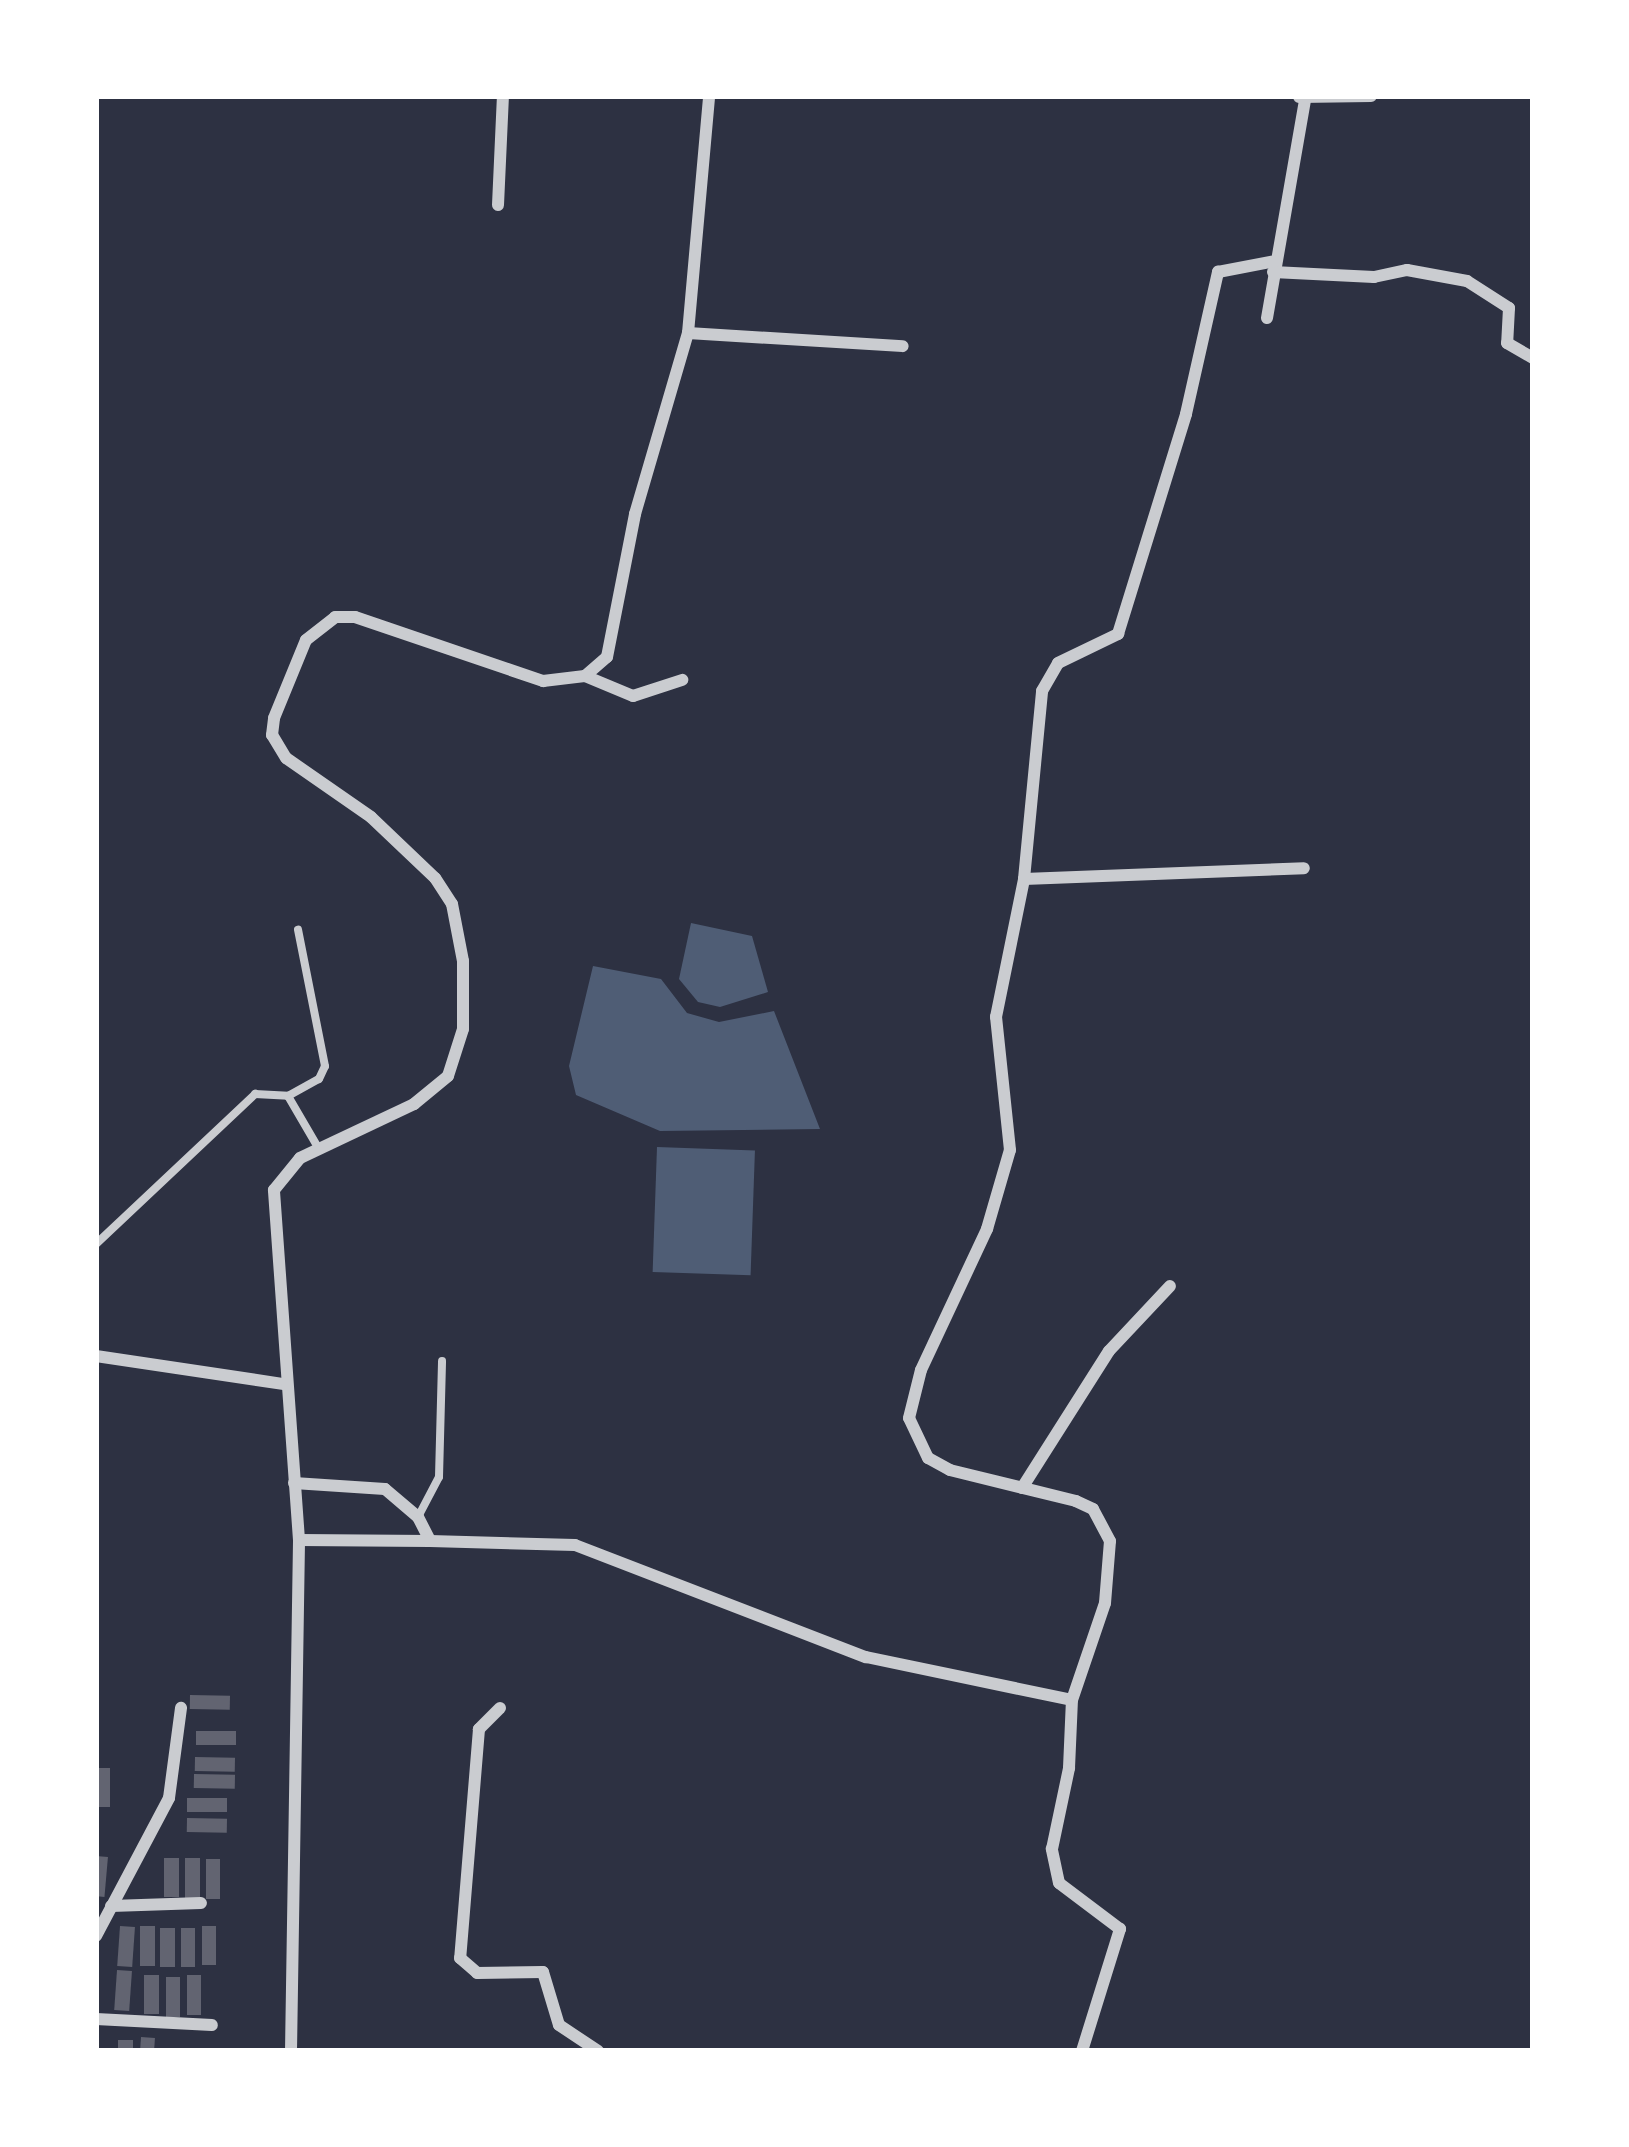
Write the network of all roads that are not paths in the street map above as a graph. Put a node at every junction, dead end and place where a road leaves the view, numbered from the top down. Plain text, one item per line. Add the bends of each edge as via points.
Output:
1 (503, 96) edge
2 (709, 96) edge
3 (1371, 96) edge
4 (1301, 98) edge
5 (498, 205) dead end
6 (1274, 266) junction
7 (1268, 318) dead end
8 (688, 333) junction
9 (903, 346) dead end
10 (1533, 358) edge
11 (585, 676) junction
12 (682, 680) dead end
13 (1304, 868) dead end
14 (1024, 879) junction
15 (298, 930) dead end
16 (288, 1096) junction
17 (319, 1149) junction
18 (96, 1244) edge
19 (1170, 1286) dead end
20 (96, 1356) edge
21 (442, 1361) dead end
22 (284, 1384) junction
23 (294, 1484) junction
24 (1022, 1488) junction
25 (418, 1517) junction
26 (299, 1540) junction
27 (430, 1541) junction
28 (1072, 1700) junction
29 (181, 1708) dead end
30 (500, 1708) dead end
31 (201, 1903) dead end
32 (111, 1906) junction
33 (96, 1936) edge
34 (96, 2019) edge
35 (212, 2024) dead end
36 (291, 2051) edge
37 (598, 2051) edge
38 (1082, 2051) edge

1 - 5 street
2 - 8 street
3 - 4 street
4 - 6 street
6 - 7 street
6 - 10 street via 1374,277 1407,270 1467,281 1510,308 1507,343
6 - 14 street via 1218,272 1186,414 1118,634 1103,648 1058,663 1042,692
8 - 9 street
8 - 11 street via 634,514 614,643
11 - 12 street via 633,696
11 - 17 street via 522,676 355,617 320,624 306,640 274,718 277,748 425,865 452,904 464,961 463,1029 448,1076 414,1104
13 - 14 street
14 - 24 street via 996,1017 1008,1105 1002,1188 921,1370 909,1418 928,1457
15 - 16 lane via 325,1066 319,1079
16 - 17 lane
16 - 18 lane via 255,1094
17 - 22 street via 288,1166 274,1190
19 - 24 street via 1109,1352
20 - 22 street
21 - 25 lane via 439,1477
22 - 23 street
23 - 25 street via 386,1489
23 - 26 street
24 - 28 street via 1093,1509 1110,1541 1105,1603
25 - 27 street
26 - 27 street
26 - 36 street
27 - 28 street via 574,1546 866,1657
28 - 38 street via 1052,1866 1071,1896 1112,1916 1120,1929
29 - 32 street via 169,1798
30 - 37 street via 479,1729 460,1958 477,1973 543,1972 559,2025
31 - 32 street
32 - 33 street
34 - 35 street

